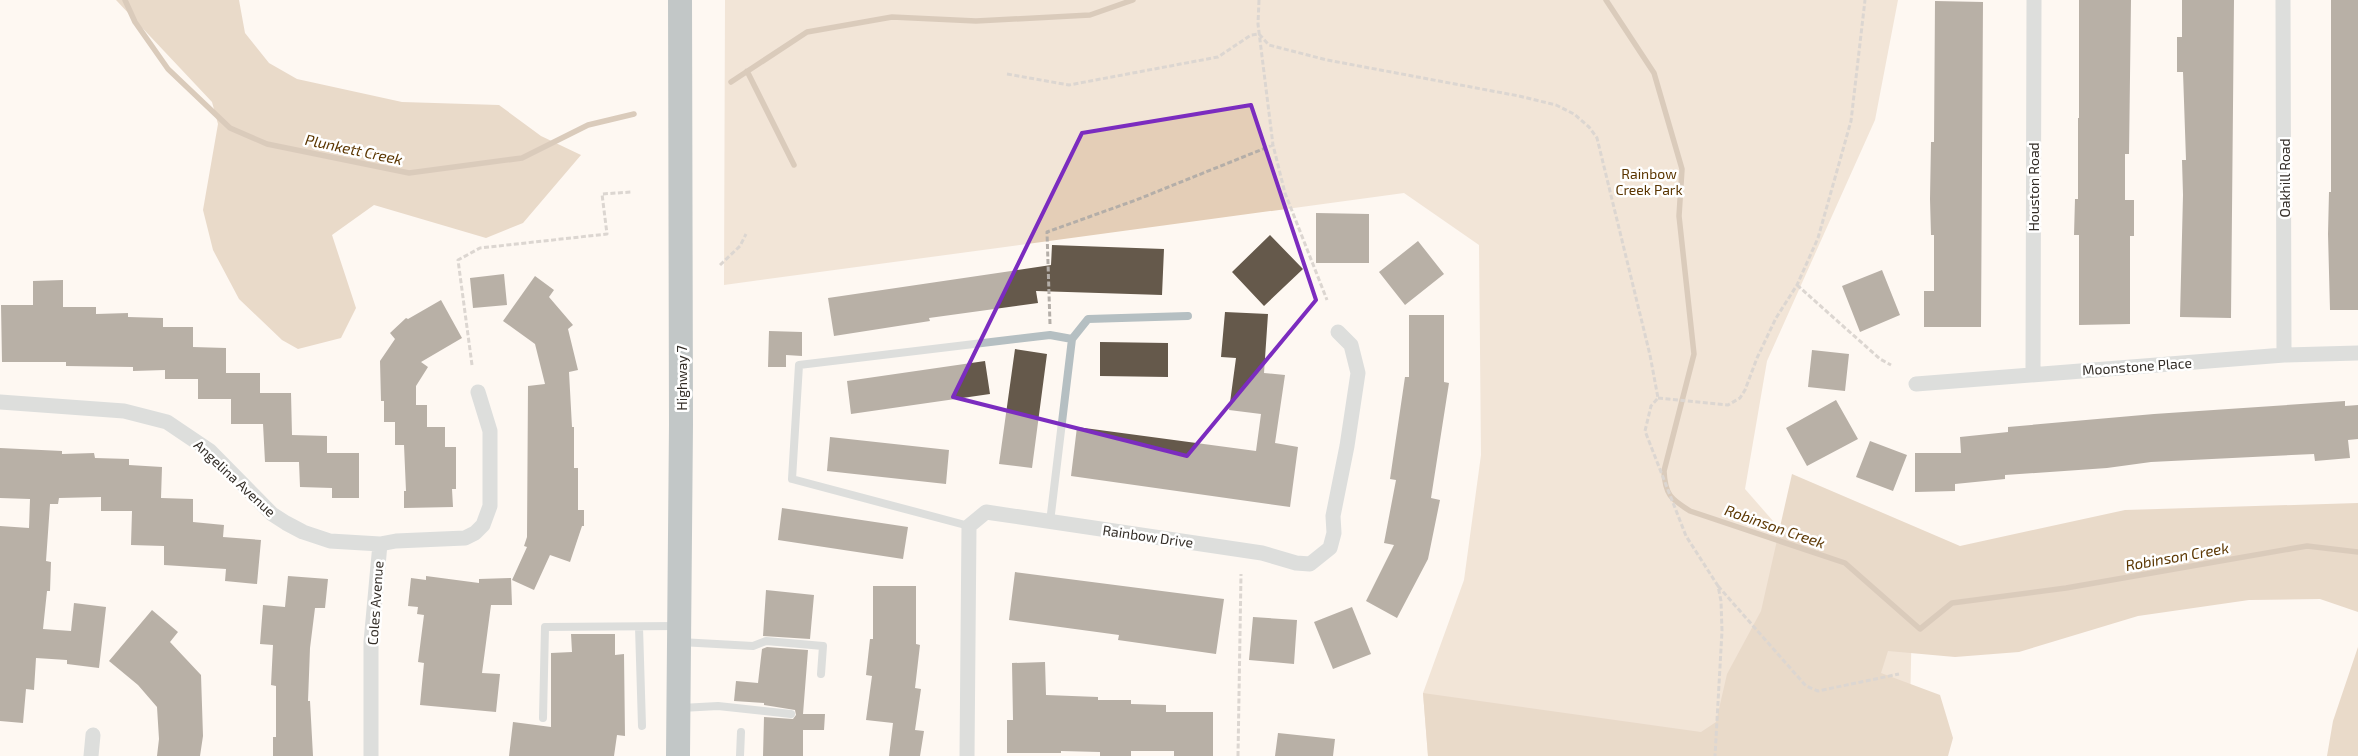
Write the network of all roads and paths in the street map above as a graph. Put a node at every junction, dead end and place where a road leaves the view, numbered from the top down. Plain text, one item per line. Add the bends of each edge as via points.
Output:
1 (680, 0) edge
2 (1259, 0) edge
3 (1865, 0) edge
4 (2034, 0) edge
5 (2283, 0) edge
6 (1259, 34) junction
7 (1006, 74) dead end
8 (1273, 145) junction
9 (632, 192) dead end
10 (746, 234) dead end
11 (720, 265) dead end
12 (1797, 285) junction
13 (1327, 300) dead end
14 (1188, 316) dead end
15 (1338, 332) dead end
16 (1050, 335) junction
17 (1072, 338) junction
18 (2358, 353) edge
19 (2284, 356) junction
20 (472, 365) dead end
21 (1891, 365) dead end
22 (2032, 374) junction
23 (1916, 384) dead end
24 (478, 392) dead end
25 (1658, 398) junction
26 (0, 402) edge
27 (1050, 522) junction
28 (968, 526) junction
29 (380, 544) junction
30 (1241, 574) dead end
31 (1718, 586) junction
32 (639, 627) junction
33 (679, 634) junction
34 (821, 674) dead end
35 (1899, 674) dead end
36 (678, 708) junction
37 (791, 714) dead end
38 (543, 718) dead end
39 (642, 726) dead end
40 (741, 732) dead end
41 (92, 736) dead end
42 (90, 756) edge
43 (371, 756) edge
44 (678, 756) edge
45 (740, 756) edge
46 (967, 756) edge
47 (1238, 756) edge
48 (1715, 756) edge

1 - 33 main road, Highway 7
2 - 6 path
3 - 12 path via 1851,121 1818,238
4 - 22 street, Houston Road
5 - 19 street, Oakhill Road
6 - 7 path via 1251,35 1218,57 1069,86
6 - 8 path
6 - 25 path via 1269,45 1556,106 1574,114 1589,127 1596,138
8 - 13 path via 1284,193
8 - 16 path via 1047,232
9 - 20 path via 602,194 607,234 480,248 458,260
10 - 11 path via 740,246
12 - 21 path via 1880,359
12 - 25 path via 1776,318 1740,398 1728,405 1713,405
14 - 17 lane via 1088,320
15 - 27 street, Rainbow Drive via 1351,345 1358,373 1348,446 1333,516 1334,533 1330,548 1310,564 1262,552
16 - 17 lane
16 - 28 lane via 799,365 792,479
17 - 27 lane
18 - 19 street, Moonstone Place
19 - 22 street, Moonstone Place
22 - 23 street, Moonstone Place
24 - 29 street, Coles Avenue via 490,431 490,506 484,525 465,538
25 - 31 path via 1651,406 1644,431 1686,536
26 - 29 street, Angelina Avenue via 124,411 167,422 210,451 272,514 286,523 330,541
27 - 28 street, Rainbow Drive via 986,512
28 - 46 street
29 - 43 street, Coles Avenue via 371,642
30 - 47 path
31 - 35 path via 1806,686 1818,691
31 - 48 path via 1722,631
32 - 33 lane
32 - 38 lane via 545,627
32 - 39 lane
33 - 34 lane via 753,646 766,641 823,646
33 - 36 main road, Highway 7
36 - 37 lane via 718,706
36 - 44 main road, Highway 7
40 - 45 lane
41 - 42 street

